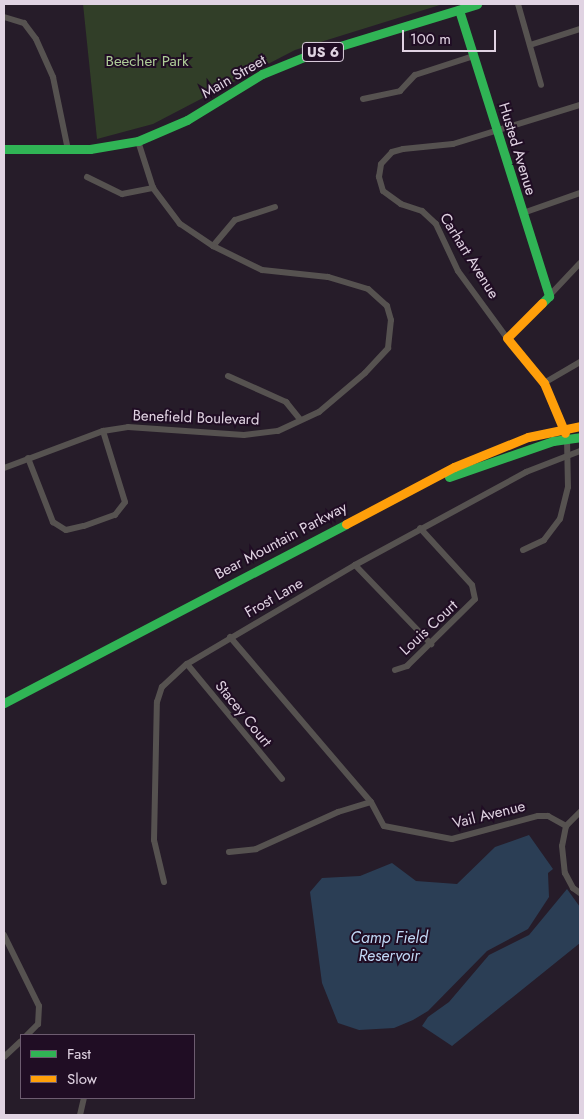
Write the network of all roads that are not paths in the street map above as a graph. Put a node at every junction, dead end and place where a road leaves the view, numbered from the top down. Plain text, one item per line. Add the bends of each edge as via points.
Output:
1 (477, 4) edge
2 (518, 4) edge
3 (459, 10) junction
4 (4, 17) edge
5 (580, 29) edge
6 (530, 45) junction
7 (474, 56) junction
8 (541, 85) dead end
9 (363, 99) dead end
10 (580, 105) edge
11 (497, 131) junction
12 (138, 141) junction
13 (4, 150) edge
14 (68, 150) junction
15 (87, 177) dead end
16 (153, 188) junction
17 (580, 193) edge
18 (275, 207) dead end
19 (523, 213) junction
20 (213, 246) junction
21 (580, 264) edge
22 (549, 296) junction
23 (508, 338) junction
24 (580, 362) edge
25 (228, 376) dead end
26 (544, 383) junction
27 (300, 420) junction
28 (580, 426) edge
29 (564, 428) junction
30 (103, 431) junction
31 (580, 437) edge
32 (567, 439) junction
33 (580, 451) edge
34 (569, 454) junction
35 (28, 458) junction
36 (4, 468) edge
37 (420, 528) junction
38 (523, 550) dead end
39 (354, 565) junction
40 (230, 637) junction
41 (431, 644) junction
42 (187, 664) junction
43 (395, 670) dead end
44 (4, 702) edge
45 (4, 710) edge
46 (282, 779) dead end
47 (371, 802) junction
48 (580, 812) edge
49 (566, 826) junction
50 (229, 852) dead end
51 (164, 882) dead end
52 (580, 893) edge
53 (4, 935) edge
54 (28, 1034) edge
55 (20, 1042) edge
56 (4, 1057) edge
57 (84, 1099) edge
58 (80, 1115) edge

1 - 3 main road, Main Street / US 6
2 - 6 street
3 - 7 main road, Husted Avenue
3 - 12 main road, Main Street / US 6 via 304,57 262,74 187,120
4 - 14 street via 24,23 36,39 53,77
5 - 6 street
6 - 8 street
7 - 9 street via 415,75 400,91
7 - 11 main road, Husted Avenue
10 - 11 street, Carhart Avenue
11 - 19 main road, Husted Avenue
11 - 23 street, Carhart Avenue via 453,144 392,152 384,158 379,177 388,196 422,211 436,224 463,278
12 - 14 main road, Main Street / US 6 via 112,148
12 - 16 street, Benefield Boulevard
13 - 14 main road, Main Street / US 6
15 - 16 street via 122,194
16 - 20 street, Benefield Boulevard via 180,224
17 - 19 street
18 - 20 street via 235,220
19 - 22 main road, Husted Avenue
20 - 27 street, Benefield Boulevard via 262,270 328,277 358,284 387,306 391,320 388,348 365,373 319,412
21 - 22 street
22 - 23 main road
23 - 26 main road, Carhart Avenue
24 - 26 street
25 - 27 street via 286,402
26 - 29 main road, Carhart Avenue
27 - 30 street, Benefield Boulevard via 278,431 244,436 143,426
28 - 29 main road, Bear Mountain Parkway
29 - 32 main road, Carhart Avenue
29 - 44 main road, Bear Mountain Parkway via 506,444 444,472
30 - 35 street, Benefield Boulevard
30 - 35 street via 125,502 114,515 84,526 66,530 53,522
31 - 32 main road, Bear Mountain Parkway
32 - 34 street
32 - 45 main road, Bear Mountain Parkway via 489,462 432,485
33 - 34 street, Frost Lane
34 - 37 street, Frost Lane via 526,472
34 - 38 street via 566,498 560,518 544,540
35 - 36 street, Benefield Boulevard
37 - 39 street, Frost Lane
37 - 41 street, Louis Court via 475,592 472,605
39 - 40 street, Frost Lane
39 - 41 street
40 - 42 street, Frost Lane
40 - 47 street, Vail Avenue
41 - 43 street, Louis Court via 407,666
42 - 46 street, Stacey Court
42 - 51 street, Frost Lane via 162,687 157,702 154,840
47 - 49 street, Vail Avenue via 384,826 452,838 538,816 548,816
47 - 50 street via 338,812 256,849
48 - 49 street
49 - 52 street via 562,846 565,873 573,888
53 - 54 street via 39,1006 38,1024
55 - 56 street
57 - 58 street

